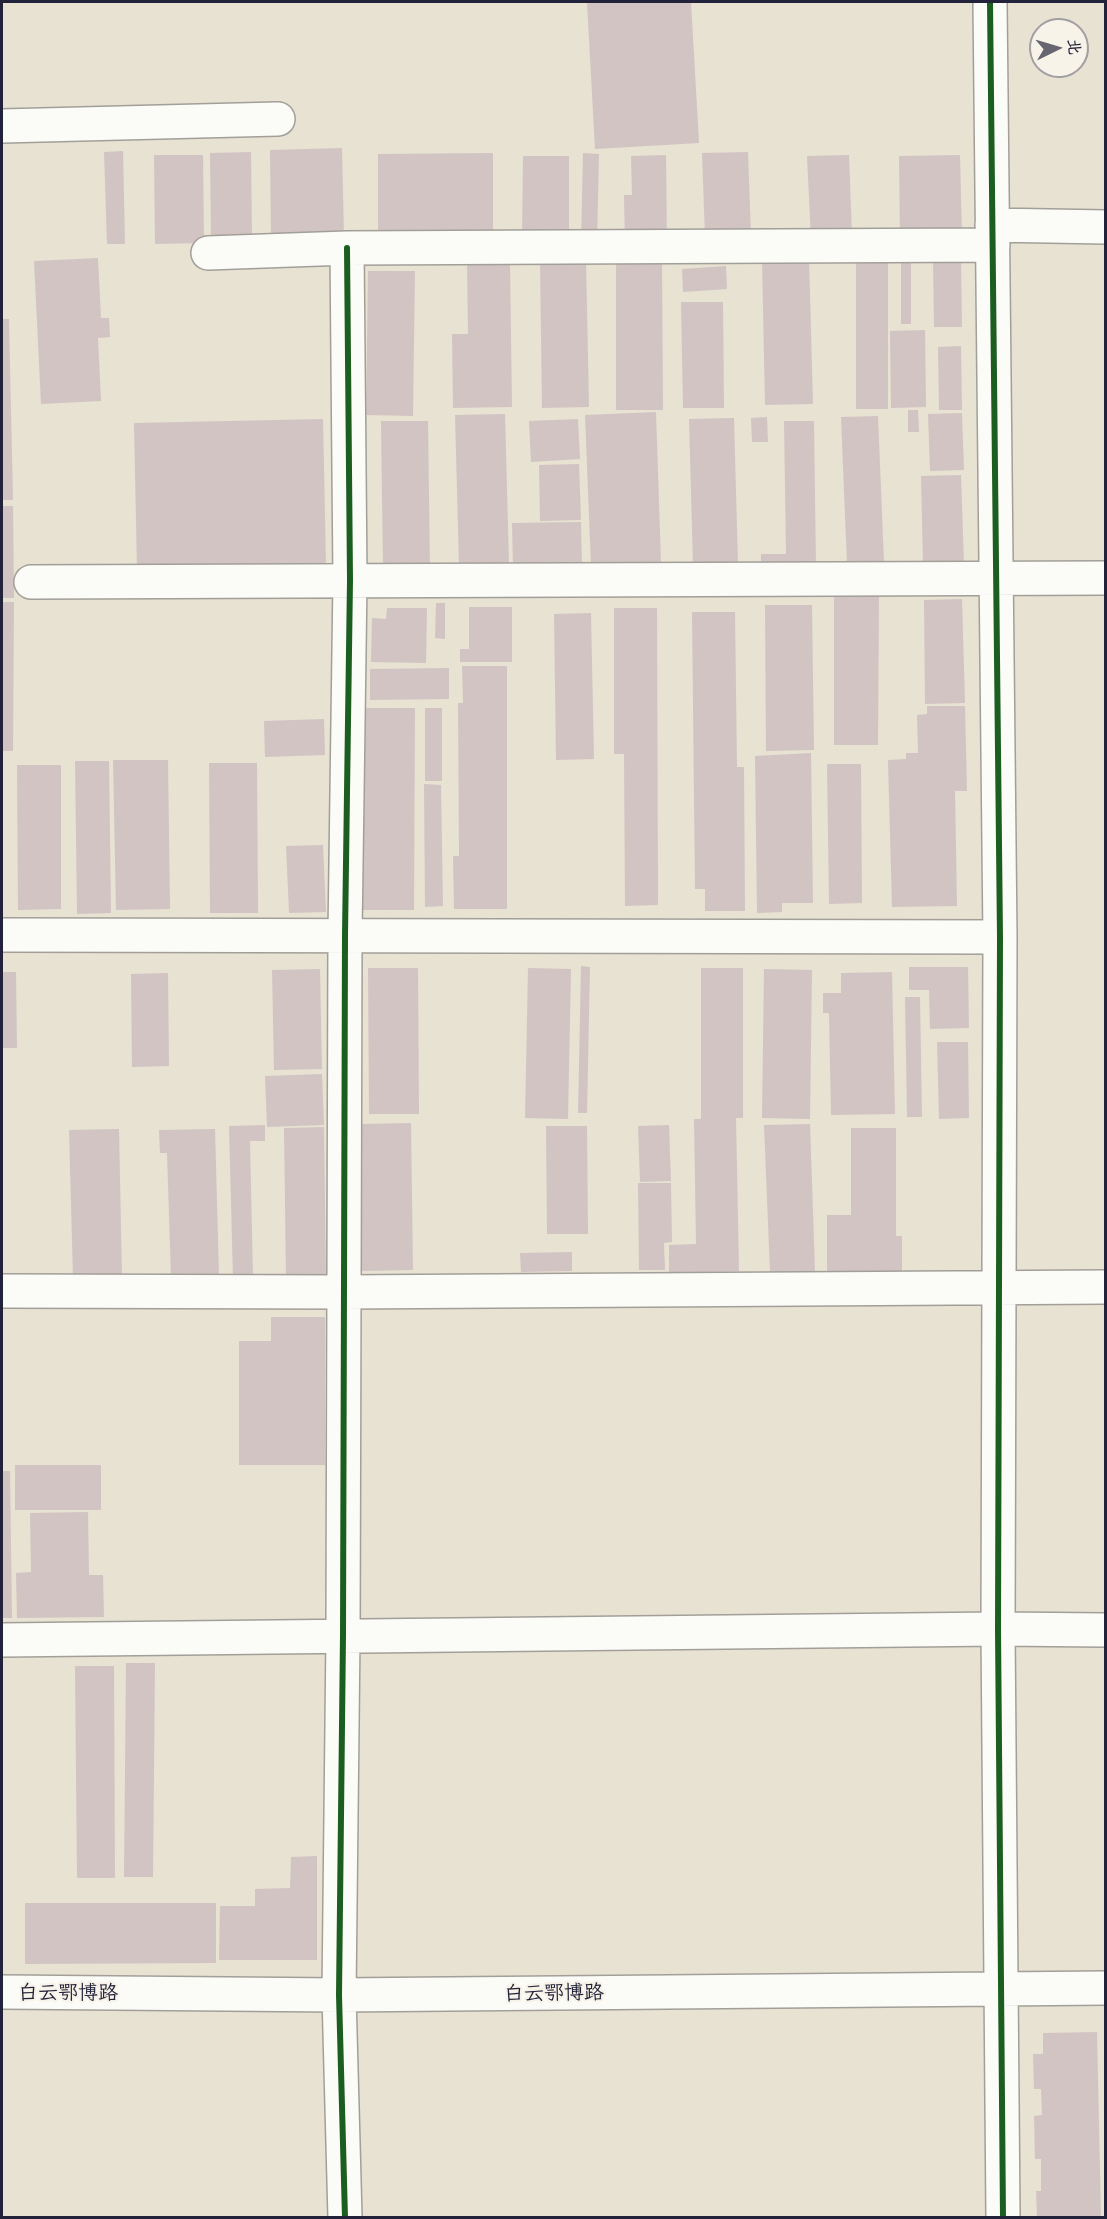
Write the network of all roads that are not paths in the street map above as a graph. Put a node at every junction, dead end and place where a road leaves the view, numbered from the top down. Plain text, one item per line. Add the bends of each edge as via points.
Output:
1 (990, 2) edge
2 (278, 119) dead end
3 (2, 126) edge
4 (1106, 227) edge
5 (993, 235) junction
6 (347, 248) junction
7 (208, 253) dead end
8 (997, 578) junction
9 (1106, 578) edge
10 (350, 580) junction
11 (31, 582) dead end
12 (345, 934) junction
13 (2, 935) edge
14 (1000, 937) junction
15 (998, 1286) junction
16 (1106, 1287) edge
17 (2, 1291) edge
18 (343, 1292) junction
19 (998, 1629) junction
20 (1106, 1630) edge
21 (343, 1635) junction
22 (2, 1640) edge
23 (1000, 1988) junction
24 (1106, 1988) edge
25 (2, 1992) edge
26 (339, 1995) junction
27 (345, 2217) edge
28 (1003, 2217) edge

1 - 5 street
2 - 3 street
4 - 5 street
5 - 6 street
5 - 8 street
6 - 7 street
6 - 10 street
8 - 9 street
8 - 10 street
8 - 14 street
10 - 11 street
10 - 12 street
12 - 13 street
12 - 14 street
12 - 18 street
14 - 15 street
15 - 16 street
15 - 18 street
15 - 19 street
17 - 18 street
18 - 21 street
19 - 20 street
19 - 21 street
19 - 23 street
21 - 22 street
21 - 26 street
23 - 24 street, 白云鄂博路
23 - 26 street, 白云鄂博路
23 - 28 street
25 - 26 street, 白云鄂博路
26 - 27 street

